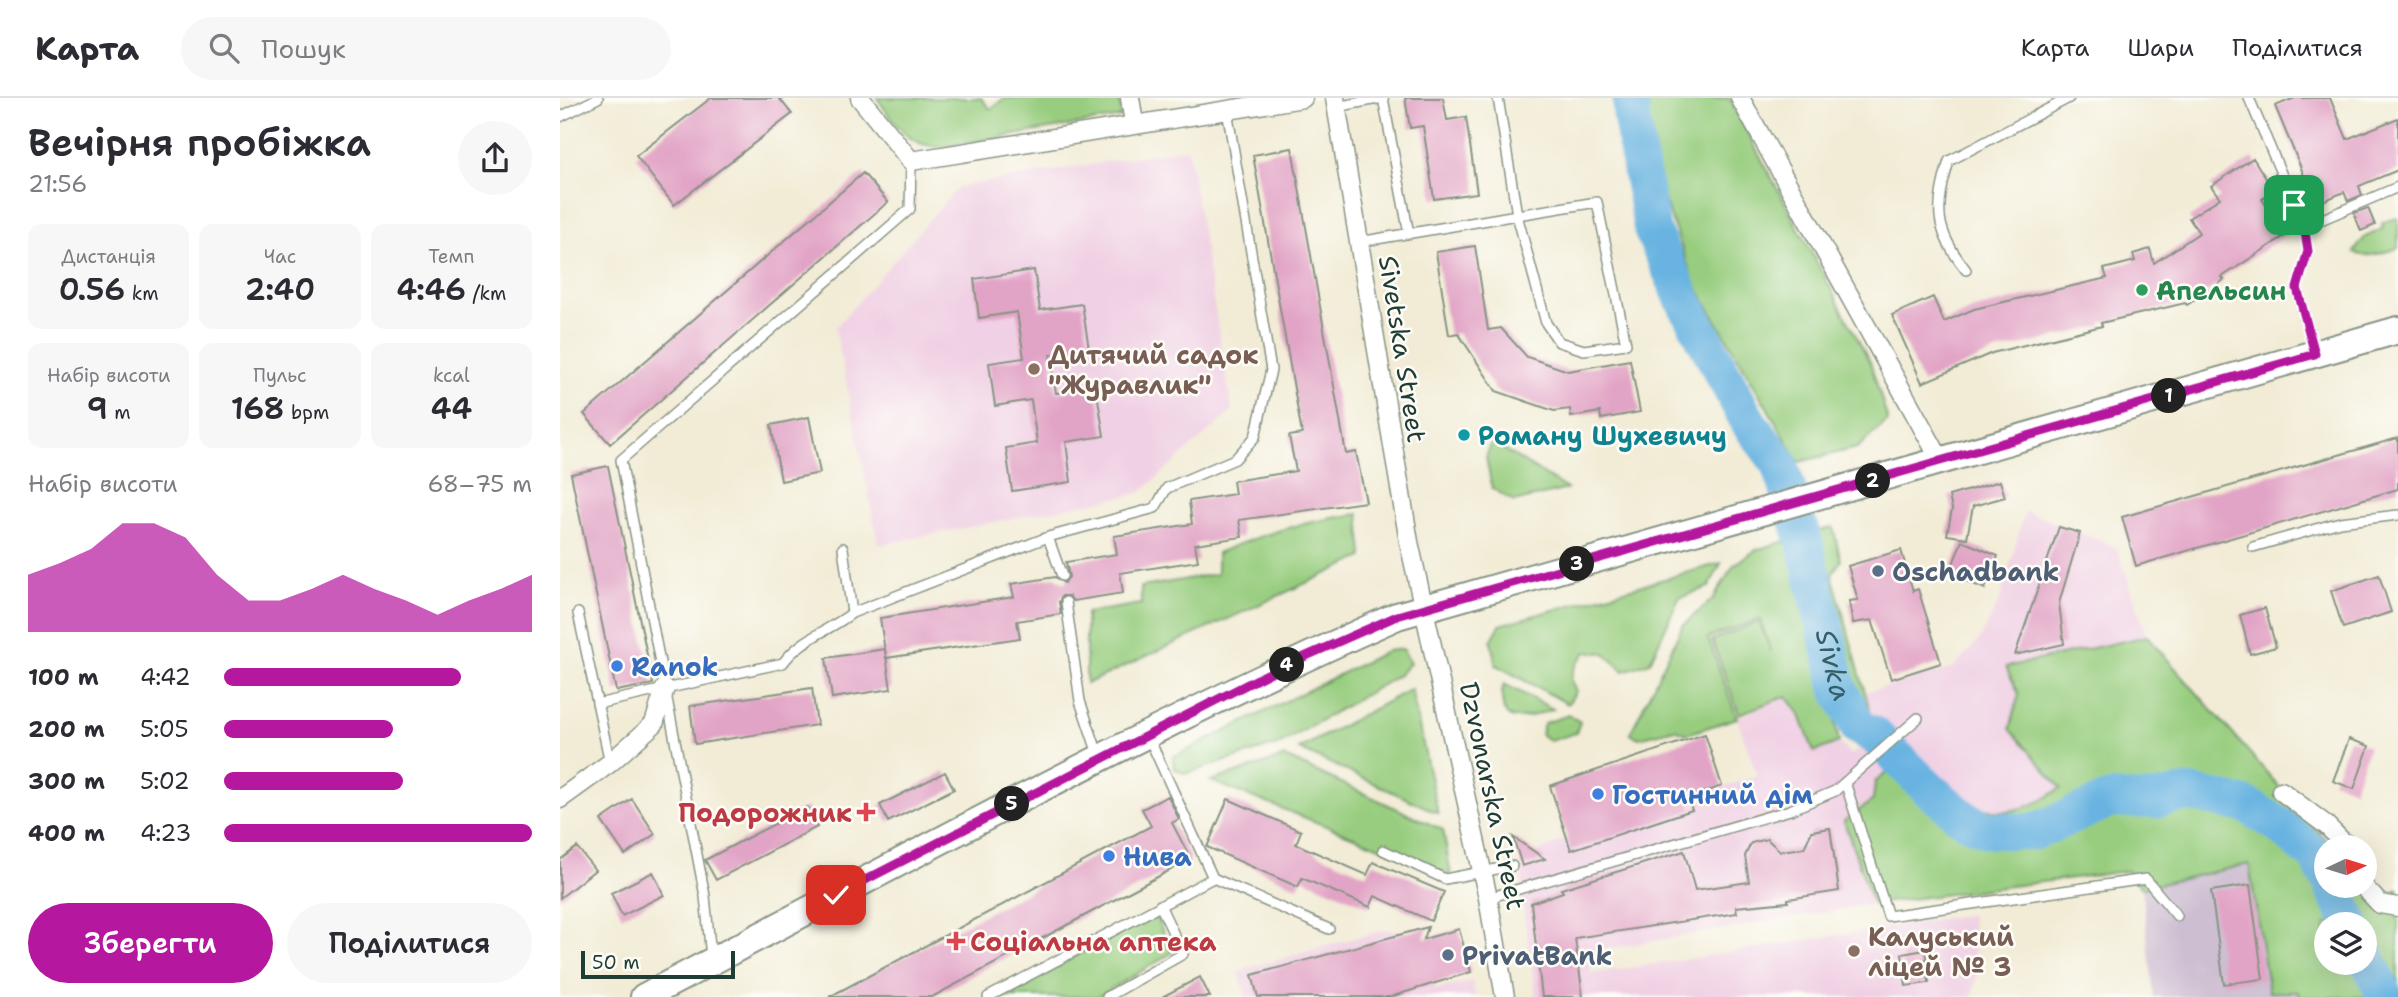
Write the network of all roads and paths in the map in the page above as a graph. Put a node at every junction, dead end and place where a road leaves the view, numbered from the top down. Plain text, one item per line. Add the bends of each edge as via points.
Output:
1 (598, 98) edge
2 (860, 98) edge
3 (1130, 98) edge
4 (1303, 98) edge
5 (1498, 98) edge
6 (1740, 98) edge
7 (2069, 98) edge
8 (2249, 98) edge
9 (1336, 102) edge
10 (1227, 110) junction
11 (560, 117) edge
12 (1134, 123) junction
13 (911, 161) junction
14 (2398, 187) edge
15 (1517, 215) junction
16 (2304, 226) junction
17 (1409, 234) junction
18 (1359, 242) junction
19 (1966, 270) dead end
20 (2398, 330) edge
21 (2315, 354) junction
22 (1941, 461) junction
23 (2398, 515) edge
24 (1048, 537) junction
25 (2253, 547) dead end
26 (843, 548) dead end
27 (1062, 576) dead end
28 (1066, 602) dead end
29 (1425, 608) junction
30 (578, 613) dead end
31 (852, 613) junction
32 (665, 688) junction
33 (597, 704) junction
34 (1918, 718) dead end
35 (1147, 735) junction
36 (1099, 758) junction
37 (610, 763) junction
38 (1845, 782) junction
39 (2281, 792) dead end
40 (560, 799) edge
41 (2336, 835) edge
42 (1383, 850) dead end
43 (1512, 866) dead end
44 (1483, 872) junction
45 (1213, 878) junction
46 (1489, 898) junction
47 (2374, 898) edge
48 (1160, 905) junction
49 (2398, 907) edge
50 (2177, 916) dead end
51 (1329, 929) dead end
52 (712, 962) junction
53 (644, 997) edge
54 (988, 997) edge
55 (1107, 997) edge
56 (1505, 997) edge

1 - 11 lane
2 - 13 street
3 - 12 street
4 - 10 street
5 - 15 lane
6 - 22 street
7 - 19 lane via 1949,161 1939,217 1946,246
8 - 16 lane
9 - 17 lane via 1383,98
9 - 18 street, Sivetska Street
10 - 12 street
10 - 24 lane via 1271,370 1255,437 1235,459 1167,488 1155,508
12 - 13 street
13 - 32 lane via 910,209 621,460
14 - 16 lane
15 - 15 lane via 1546,323 1559,342 1584,350 1626,344 1597,202
15 - 17 lane
16 - 21 lane via 2308,251 2297,288
17 - 18 lane
18 - 29 street, Sivetska Street via 1409,542
20 - 21 main road
21 - 22 main road
22 - 29 main road
23 - 25 lane via 2340,522
24 - 27 lane
24 - 31 lane
26 - 31 lane
28 - 36 lane via 1080,701
29 - 35 main road via 1279,668
29 - 44 street, Dzvonarska Street
30 - 33 lane
31 - 32 lane via 827,632 795,646 783,663
32 - 33 lane
32 - 37 street via 654,724
32 - 52 lane via 705,897
33 - 37 lane
34 - 38 lane
35 - 36 main road
35 - 45 lane
36 - 52 main road
37 - 40 street
38 - 46 lane via 1790,810
38 - 50 lane via 1888,916 2146,879
39 - 41 street
42 - 44 lane via 1445,879
43 - 44 lane
44 - 46 street, Dzvonarska Street
45 - 48 lane
45 - 51 lane
46 - 56 street, Dzvonarska Street
47 - 49 street via 2380,904
48 - 54 lane
48 - 55 lane via 1183,954
52 - 53 main road

